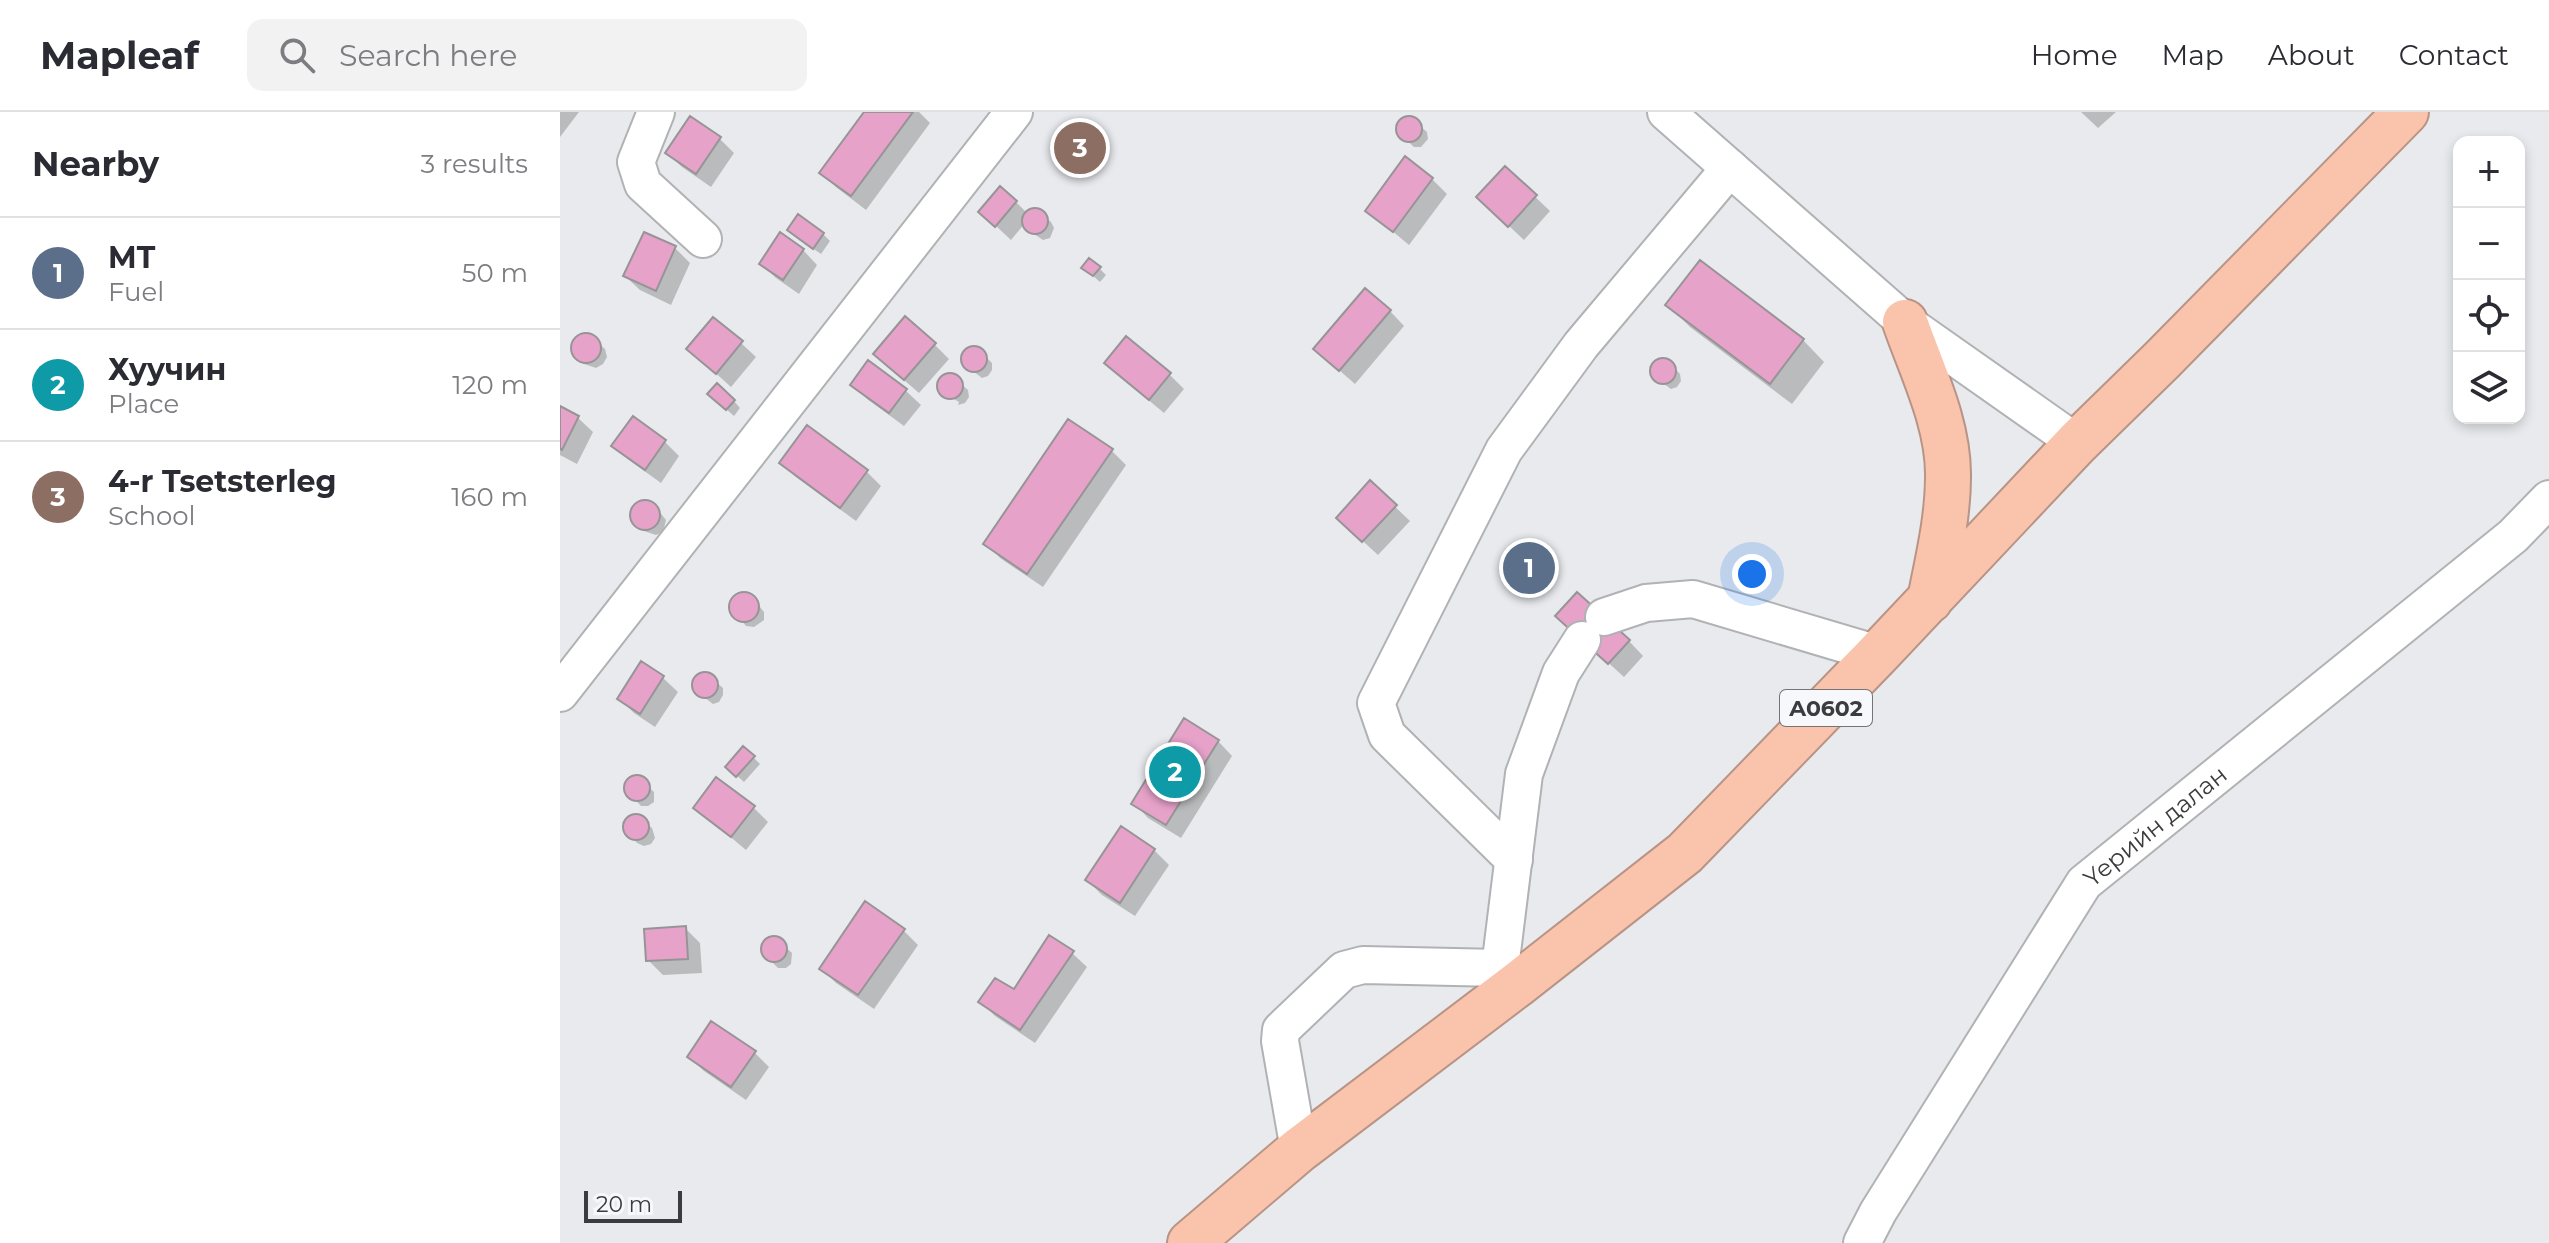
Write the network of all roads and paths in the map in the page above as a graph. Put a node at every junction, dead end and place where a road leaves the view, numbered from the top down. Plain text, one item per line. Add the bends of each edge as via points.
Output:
1 (656, 112) edge
2 (1014, 112) edge
3 (1666, 112) edge
4 (2406, 112) edge
5 (1730, 168) junction
6 (703, 239) dead end
7 (1905, 322) junction
8 (2077, 443) junction
9 (2549, 499) edge
10 (1930, 600) junction
11 (1878, 654) junction
12 (560, 693) edge
13 (1514, 860) junction
14 (1509, 976) junction
15 (1299, 1150) junction
16 (1190, 1243) edge
17 (1862, 1243) edge

1 - 6 street via 636,162 643,184
2 - 12 street
3 - 5 street
4 - 8 highway, A0602
5 - 7 street
5 - 13 street via 1581,345 1504,450 1376,703 1387,735
7 - 8 street
7 - 10 highway via 1941,423 1948,475
8 - 10 highway, A0602
9 - 17 street, Үерийн далан via 2513,536 2084,883
10 - 11 highway, A0602
11 - 13 street via 1693,599 1646,603 1593,628 1561,673 1524,774
11 - 14 highway, A0602 via 1685,853
13 - 14 street
14 - 15 highway, A0602
14 - 15 street via 1363,965 1344,970 1281,1030
15 - 16 highway, A0602

